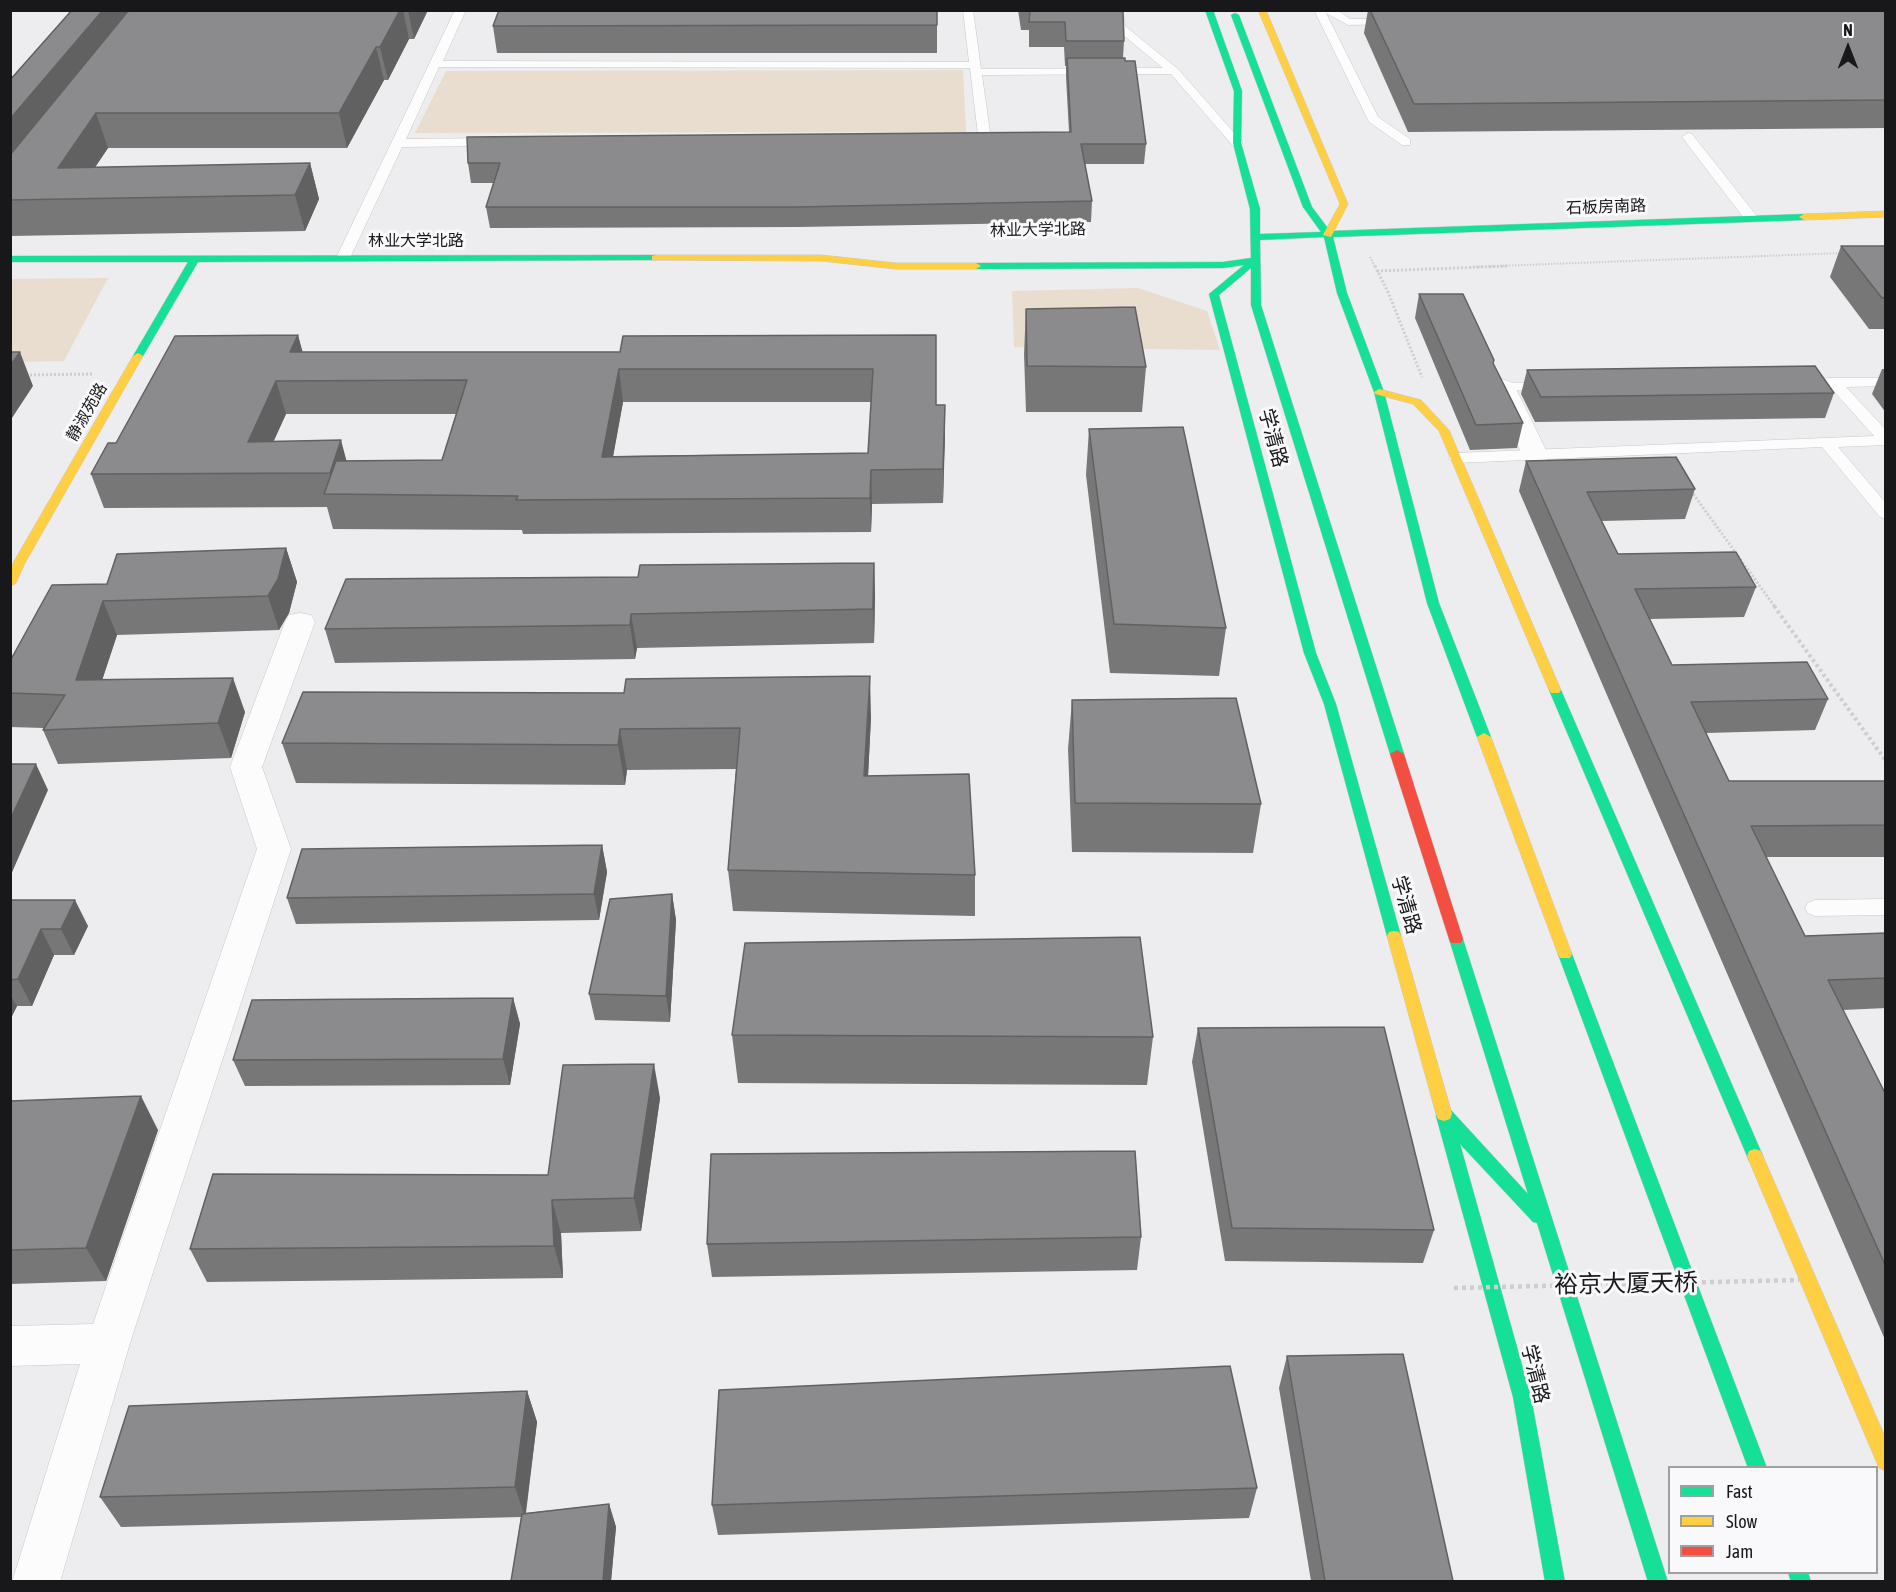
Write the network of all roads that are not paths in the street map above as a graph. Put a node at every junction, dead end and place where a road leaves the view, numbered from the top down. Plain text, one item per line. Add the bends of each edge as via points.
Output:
1 (461, 10) edge
2 (968, 10) edge
3 (1117, 10) edge
4 (1209, 10) edge
5 (1233, 10) edge
6 (1262, 10) edge
7 (1319, 10) edge
8 (1328, 10) edge
9 (1408, 21) edge
10 (435, 64) junction
11 (975, 69) junction
12 (1174, 71) junction
13 (1688, 137) dead end
14 (949, 139) edge
15 (506, 142) edge
16 (1406, 142) dead end
17 (398, 143) junction
18 (1237, 143) junction
19 (1886, 214) edge
20 (1751, 218) junction
21 (1328, 235) junction
22 (1250, 239) junction
23 (884, 250) dead end
24 (1350, 256) dead end
25 (1326, 257) junction
26 (195, 258) junction
27 (343, 258) junction
28 (821, 258) junction
29 (10, 259) edge
30 (1261, 260) junction
31 (1833, 382) junction
32 (1886, 382) edge
33 (1786, 383) edge
34 (1561, 386) edge
35 (1502, 387) joint
36 (1379, 392) junction
37 (1886, 440) edge
38 (1827, 443) junction
39 (1536, 456) junction
40 (1456, 459) junction
41 (1886, 514) edge
42 (10, 583) edge
43 (300, 622) dead end
44 (1886, 907) edge
45 (1815, 908) dead end
46 (1444, 1116) junction
47 (1544, 1223) junction
48 (108, 1343) junction
49 (10, 1346) edge
50 (1886, 1462) edge
51 (1758, 1466) edge
52 (36, 1581) edge
53 (1555, 1581) edge
54 (1658, 1581) edge

1 - 10 lane
2 - 11 lane
3 - 12 lane, 学清路 via 1120,27
4 - 18 main road, 学清路 via 1238,91
5 - 21 main road via 1308,207
6 - 21 main road via 1344,204
7 - 16 lane via 1373,120
8 - 9 lane via 1348,22
10 - 11 lane
10 - 17 lane
11 - 12 lane
11 - 14 lane via 985,139
12 - 18 lane, 学清路
13 - 20 lane
15 - 17 lane
17 - 27 lane
18 - 22 main road, 学清路 via 1254,209
19 - 20 main road, 石板房南路
20 - 21 main road, 石板房南路
21 - 22 main road, 石板房南路
21 - 25 main road
22 - 30 main road, 学清路
23 - 28 main road, 林业大学北路
24 - 25 main road
25 - 36 main road
26 - 27 main road, 林业大学北路
26 - 29 main road, 林业大学北路
26 - 42 main road, 静淑苑路
27 - 28 main road, 林业大学北路
28 - 30 main road, 林业大学北路 via 896,266 1214,265
30 - 46 main road, 学清路 via 1215,294 1310,653 1330,704
30 - 47 main road, 学清路 via 1256,304
31 - 32 lane
31 - 33 lane
31 - 37 lane
34 - 35 lane
35 - 39 street
36 - 40 main road via 1417,402 1444,430
36 - 51 main road via 1433,603
37 - 38 lane
38 - 39 lane
38 - 41 lane
39 - 40 lane
40 - 50 main road
43 - 48 street via 246,767 274,849
44 - 45 lane
46 - 47 main road
46 - 53 main road, 学清路 via 1522,1396
47 - 54 main road, 学清路
48 - 49 street
48 - 52 street

